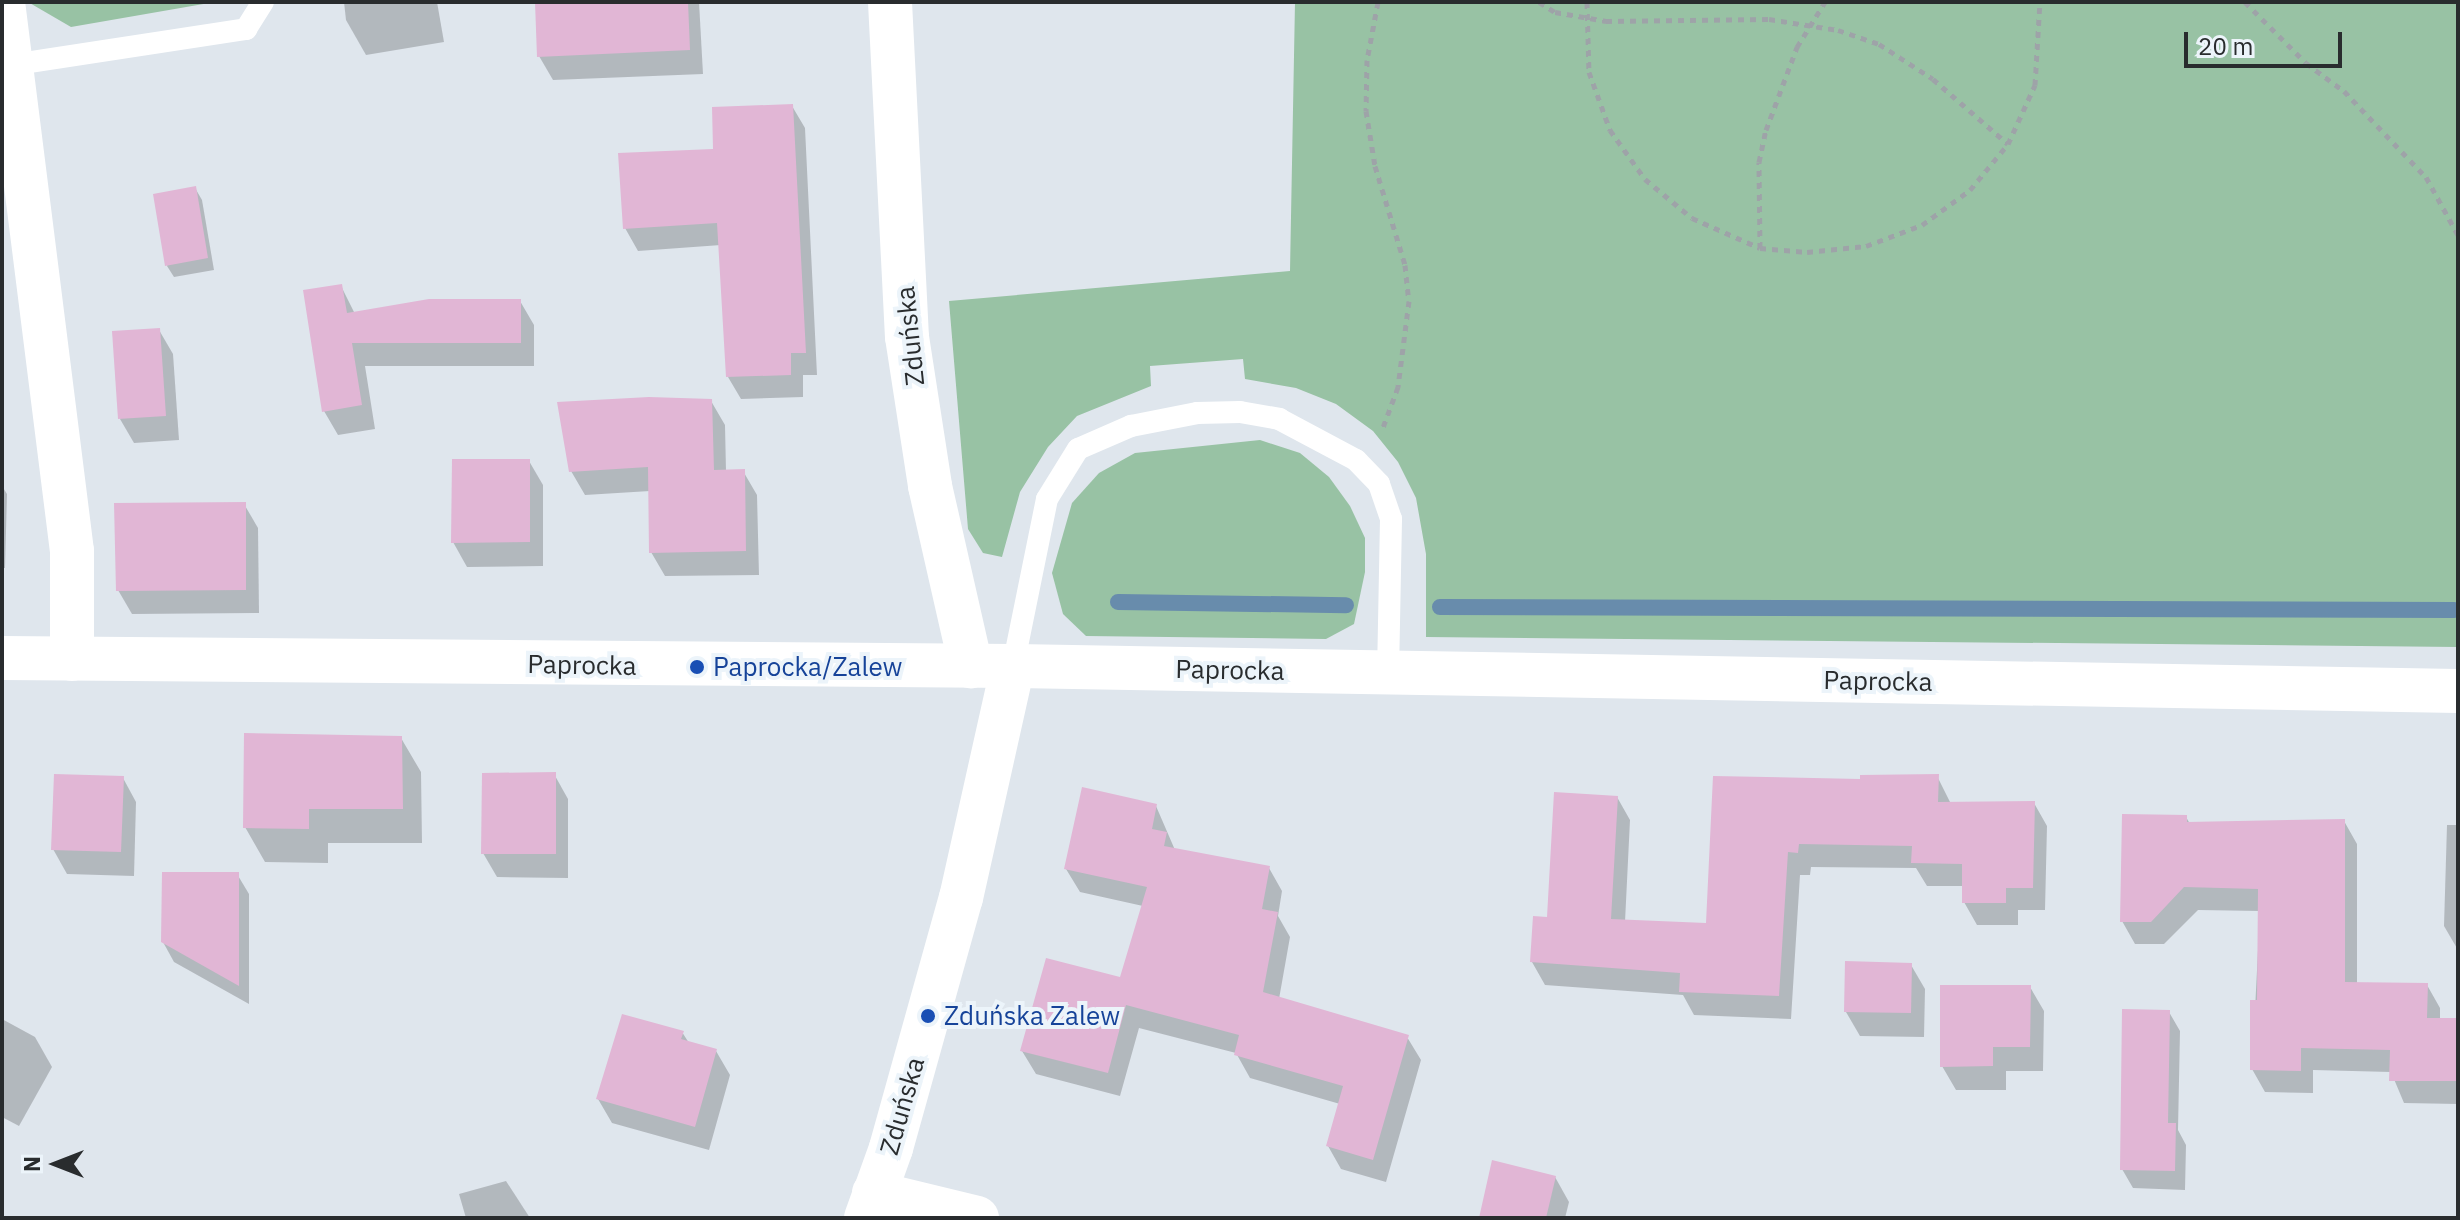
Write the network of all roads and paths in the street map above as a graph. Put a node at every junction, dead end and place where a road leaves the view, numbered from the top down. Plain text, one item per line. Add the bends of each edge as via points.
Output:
1 (3, 2) edge
2 (263, 2) edge
3 (890, 2) edge
4 (1378, 2) edge
5 (1539, 2) edge
6 (1587, 2) edge
7 (1825, 2) edge
8 (2040, 2) edge
9 (2245, 2) edge
10 (1584, 19) junction
11 (1811, 23) junction
12 (11, 65) junction
13 (2008, 144) junction
14 (2458, 235) edge
15 (1760, 248) junction
16 (1361, 466) junction
17 (2, 658) edge
18 (72, 659) junction
19 (992, 666) junction
20 (1388, 673) junction
21 (2458, 691) edge
22 (870, 1205) edge
23 (977, 1218) edge

1 - 12 street
2 - 12 lane via 246,29
3 - 19 street, Zduńska via 907,337 930,486
4 - 16 path via 1367,60 1366,111 1375,166 1405,265 1409,301 1398,387 1387,422
5 - 10 path
6 - 10 path
7 - 11 path
8 - 13 path via 2035,85
9 - 14 path via 2306,63 2344,91 2426,177
10 - 11 path
10 - 15 path via 1589,72 1610,130 1645,179 1692,218
11 - 13 path via 1879,44 1933,79
11 - 15 path via 1780,85 1766,130 1759,162
12 - 18 street via 72,551
13 - 15 path via 1970,190 1922,225 1866,246 1807,252
16 - 19 lane via 1279,419 1240,412 1197,413 1131,426 1078,449 1047,499
16 - 20 lane via 1379,484 1391,519
17 - 18 street, Paprocka
18 - 19 street, Paprocka
19 - 20 street, Paprocka
19 - 22 street, Zduńska via 969,867
20 - 21 street, Paprocka
22 - 23 street

